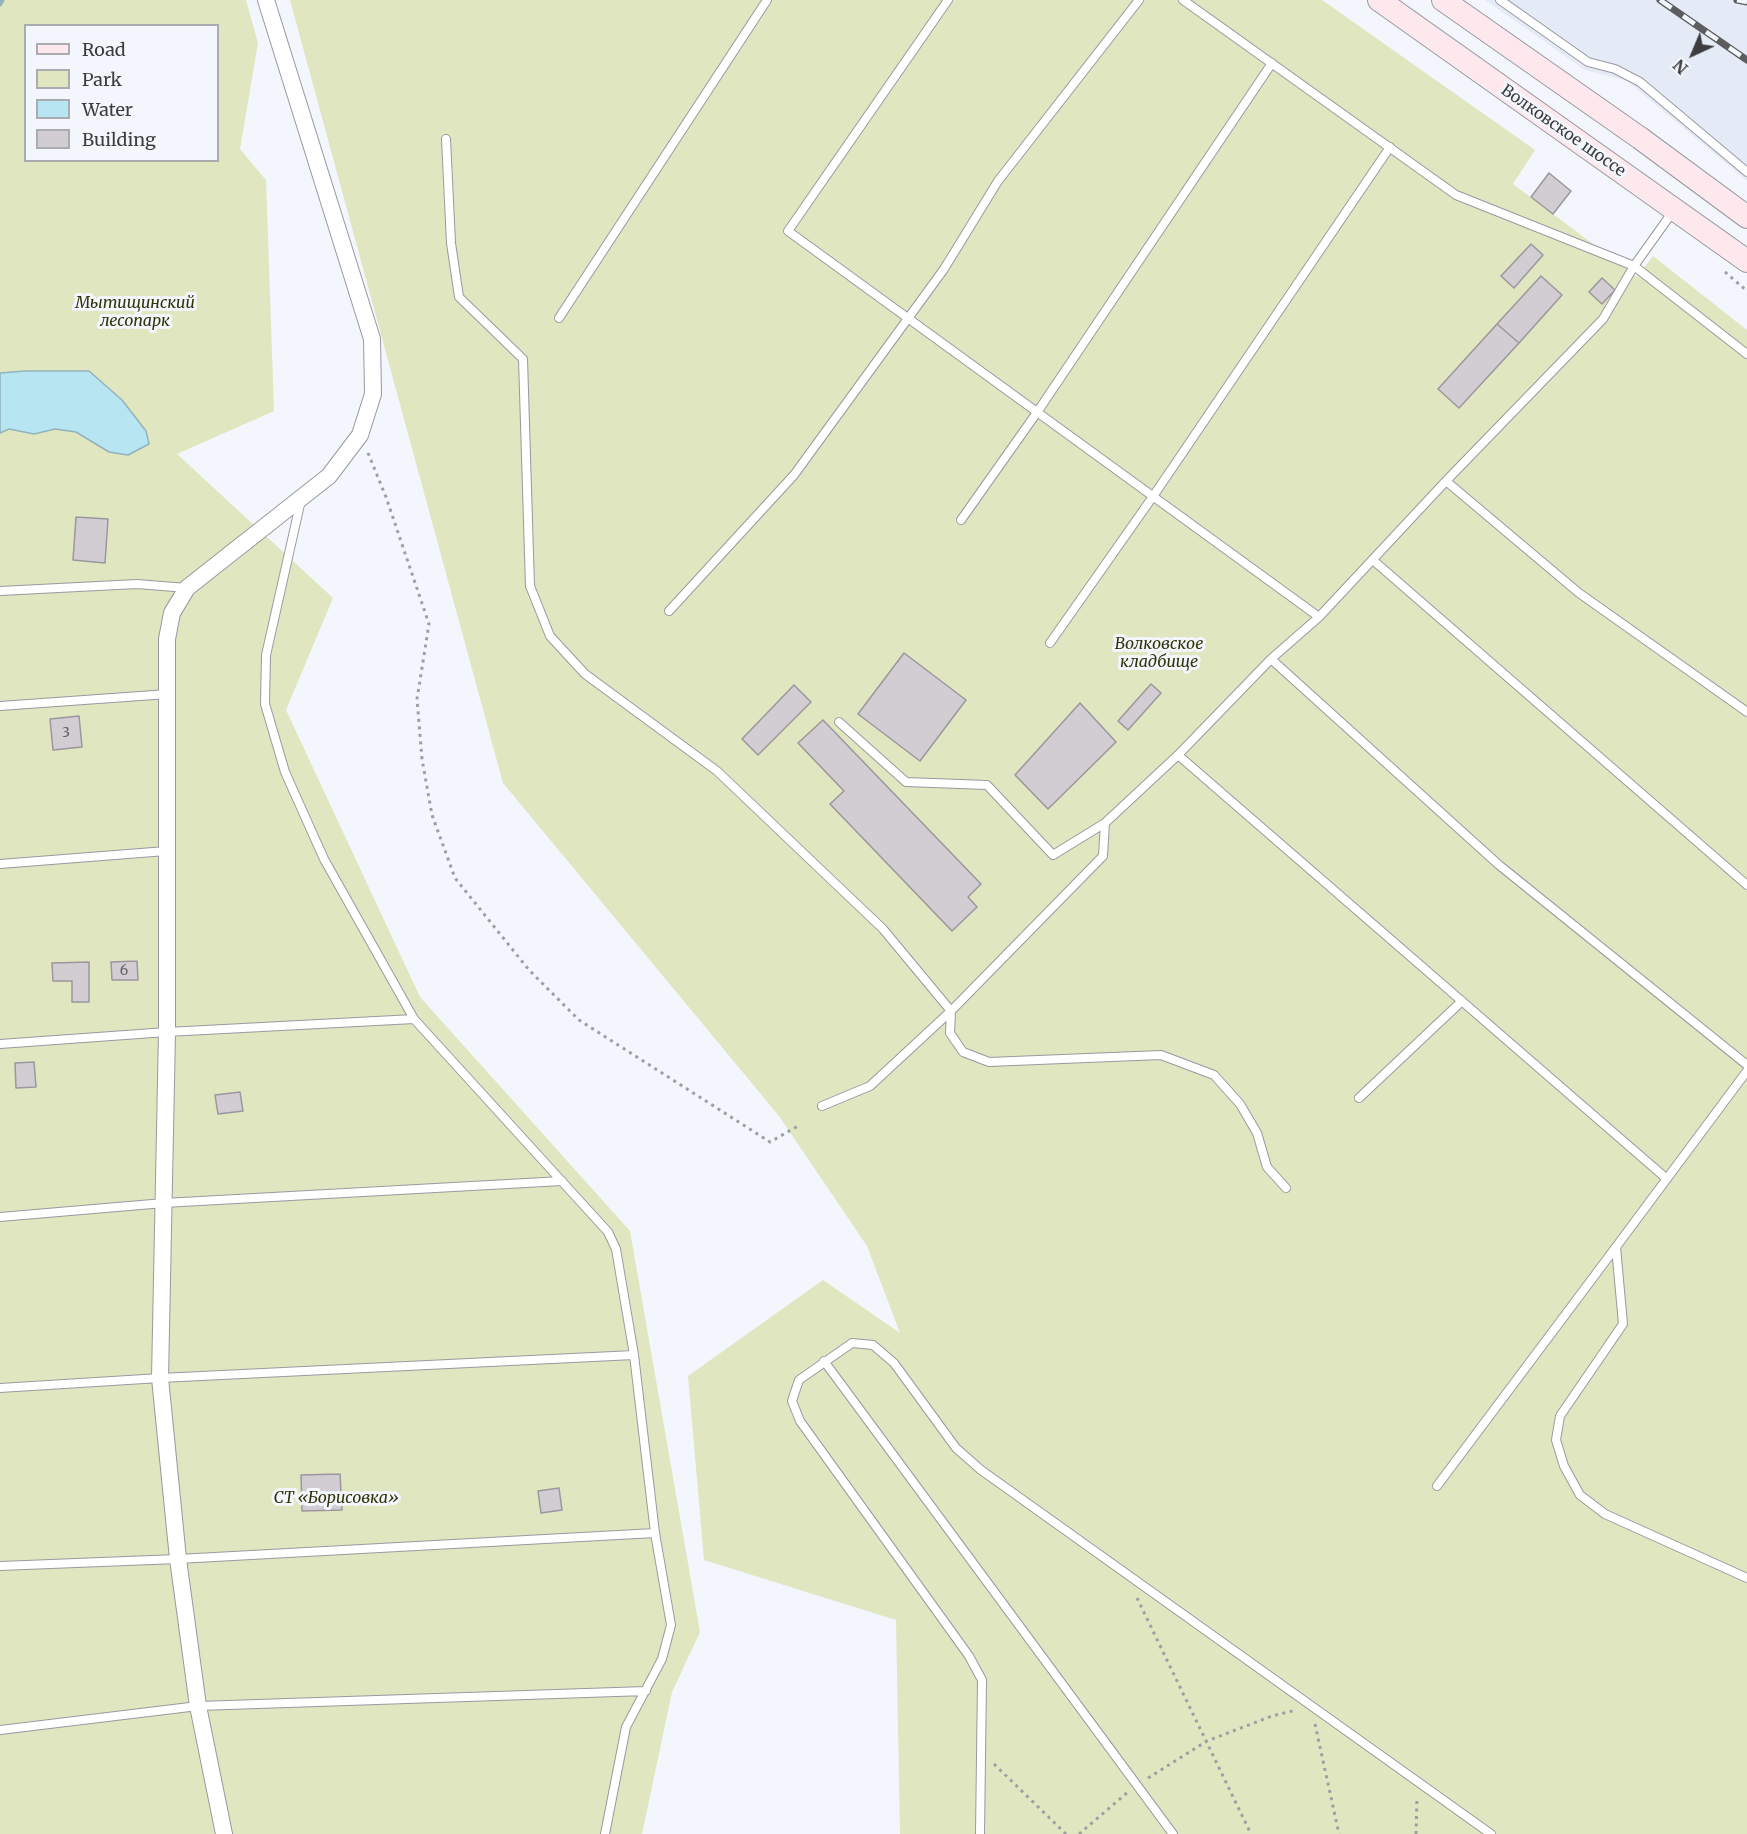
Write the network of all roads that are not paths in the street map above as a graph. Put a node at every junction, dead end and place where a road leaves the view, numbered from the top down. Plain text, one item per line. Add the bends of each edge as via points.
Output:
1 (266, 0) edge
2 (767, 0) edge
3 (948, 0) edge
4 (1139, 0) edge
5 (1183, 0) edge
6 (1379, 0) edge
7 (1443, 0) edge
8 (1500, 0) edge
9 (1272, 63) junction
10 (446, 139) dead end
11 (1390, 147) junction
12 (1747, 172) edge
13 (1675, 210) junction
14 (1747, 217) edge
15 (1747, 261) edge
16 (1634, 266) junction
17 (909, 317) junction
18 (559, 318) dead end
19 (1747, 354) edge
20 (1038, 411) junction
21 (1446, 481) junction
22 (1154, 495) junction
23 (301, 500) junction
24 (960, 520) dead end
25 (1374, 561) junction
26 (187, 588) junction
27 (0, 591) edge
28 (669, 611) dead end
29 (1319, 617) junction
30 (1050, 643) dead end
31 (1271, 659) junction
32 (168, 694) junction
33 (0, 706) edge
34 (1747, 712) edge
35 (839, 722) dead end
36 (1178, 755) junction
37 (1105, 823) junction
38 (166, 851) junction
39 (0, 864) edge
40 (1747, 885) edge
41 (1462, 1001) junction
42 (951, 1011) junction
43 (414, 1019) junction
44 (167, 1032) junction
45 (0, 1044) edge
46 (1747, 1065) edge
47 (1747, 1071) edge
48 (1359, 1098) dead end
49 (822, 1106) dead end
50 (1666, 1179) junction
51 (562, 1181) junction
52 (1286, 1188) dead end
53 (164, 1203) junction
54 (0, 1217) edge
55 (1616, 1247) junction
56 (634, 1355) junction
57 (824, 1361) junction
58 (160, 1378) junction
59 (0, 1388) edge
60 (1437, 1486) dead end
61 (655, 1533) junction
62 (178, 1559) junction
63 (0, 1566) edge
64 (1747, 1578) edge
65 (646, 1691) junction
66 (198, 1706) junction
67 (0, 1730) edge
68 (224, 1834) edge
69 (605, 1834) edge
70 (980, 1834) edge
71 (1173, 1834) edge
72 (1491, 1834) edge

1 - 23 street via 372,339 373,394 360,435 329,477
2 - 18 lane
3 - 17 lane via 788,231
4 - 17 lane via 998,181 944,269
5 - 9 lane
6 - 13 main road, Волковское шоссе
7 - 14 main road
8 - 12 lane via 1588,62 1615,69 1640,82
9 - 11 lane
9 - 20 lane
10 - 42 lane via 451,243 459,297 524,359 530,586 550,636 585,674 717,771 883,929
11 - 16 lane via 1456,195
11 - 22 lane
13 - 15 main road, Волковское шоссе
13 - 16 lane
16 - 19 lane
16 - 21 lane via 1603,319
17 - 20 lane
17 - 28 lane via 794,475
20 - 22 lane
20 - 24 lane
21 - 25 lane
21 - 34 lane via 1579,593
22 - 29 lane
22 - 30 lane
23 - 26 street
23 - 43 lane via 267,655 265,704 285,771 324,859
25 - 29 lane
25 - 40 lane
26 - 27 lane via 137,584
26 - 32 street via 172,614 167,639
29 - 31 lane
31 - 36 lane
31 - 46 lane via 1499,865
32 - 33 lane
32 - 38 street
35 - 37 lane via 906,782 987,786 1053,855
36 - 37 lane
36 - 41 lane
37 - 42 lane via 1103,856
38 - 39 lane
38 - 44 street
41 - 48 lane
41 - 50 lane
42 - 49 lane via 870,1086
42 - 52 lane via 950,1033 963,1052 989,1062 1161,1055 1214,1075 1240,1104 1257,1133 1267,1167
43 - 44 lane
43 - 51 lane
44 - 45 lane
44 - 53 street
47 - 50 lane
50 - 55 lane
51 - 53 lane
51 - 56 lane via 608,1232 616,1249
53 - 54 lane
53 - 58 street
55 - 60 lane
55 - 64 lane via 1623,1324 1560,1416 1556,1440 1564,1466 1580,1495 1605,1514
56 - 58 lane
56 - 61 lane
57 - 70 lane via 799,1380 792,1401 800,1421 969,1656 982,1680
57 - 71 lane
57 - 72 lane via 852,1343 873,1345 894,1363 956,1448 981,1470
58 - 59 lane
58 - 62 street
61 - 62 lane
61 - 65 lane via 671,1625 662,1659
62 - 63 lane
62 - 66 street
65 - 66 lane
65 - 69 lane via 626,1727
66 - 67 lane
66 - 68 street

